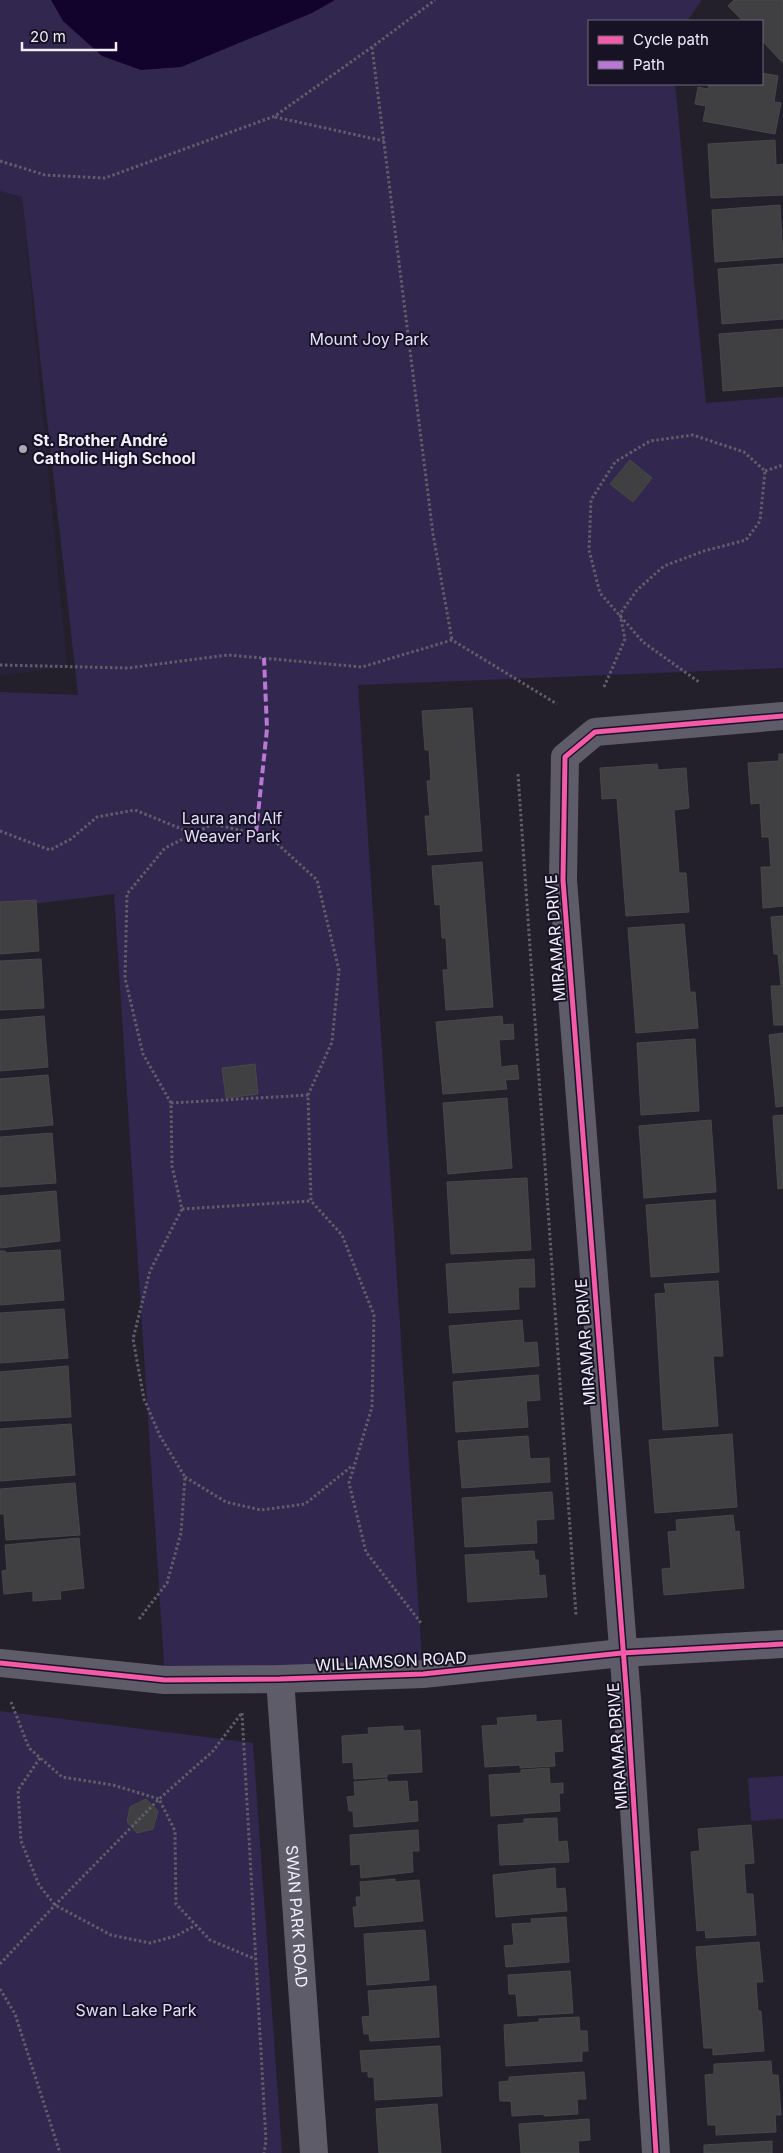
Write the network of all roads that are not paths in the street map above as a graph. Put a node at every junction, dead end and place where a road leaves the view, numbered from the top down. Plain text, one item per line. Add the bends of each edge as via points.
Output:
1 (783, 716) edge
2 (783, 1644) edge
3 (622, 1653) junction
4 (0, 1663) edge
5 (280, 1679) junction
6 (314, 2153) edge
7 (656, 2153) edge

1 - 3 street, MIRAMAR DRIVE via 594,732 565,757 563,880
2 - 3 street, WILLIAMSON ROAD
3 - 5 street, WILLIAMSON ROAD via 423,1674
3 - 7 street, MIRAMAR DRIVE
4 - 5 street, WILLIAMSON ROAD via 165,1680
5 - 6 street, SWAN PARK ROAD

